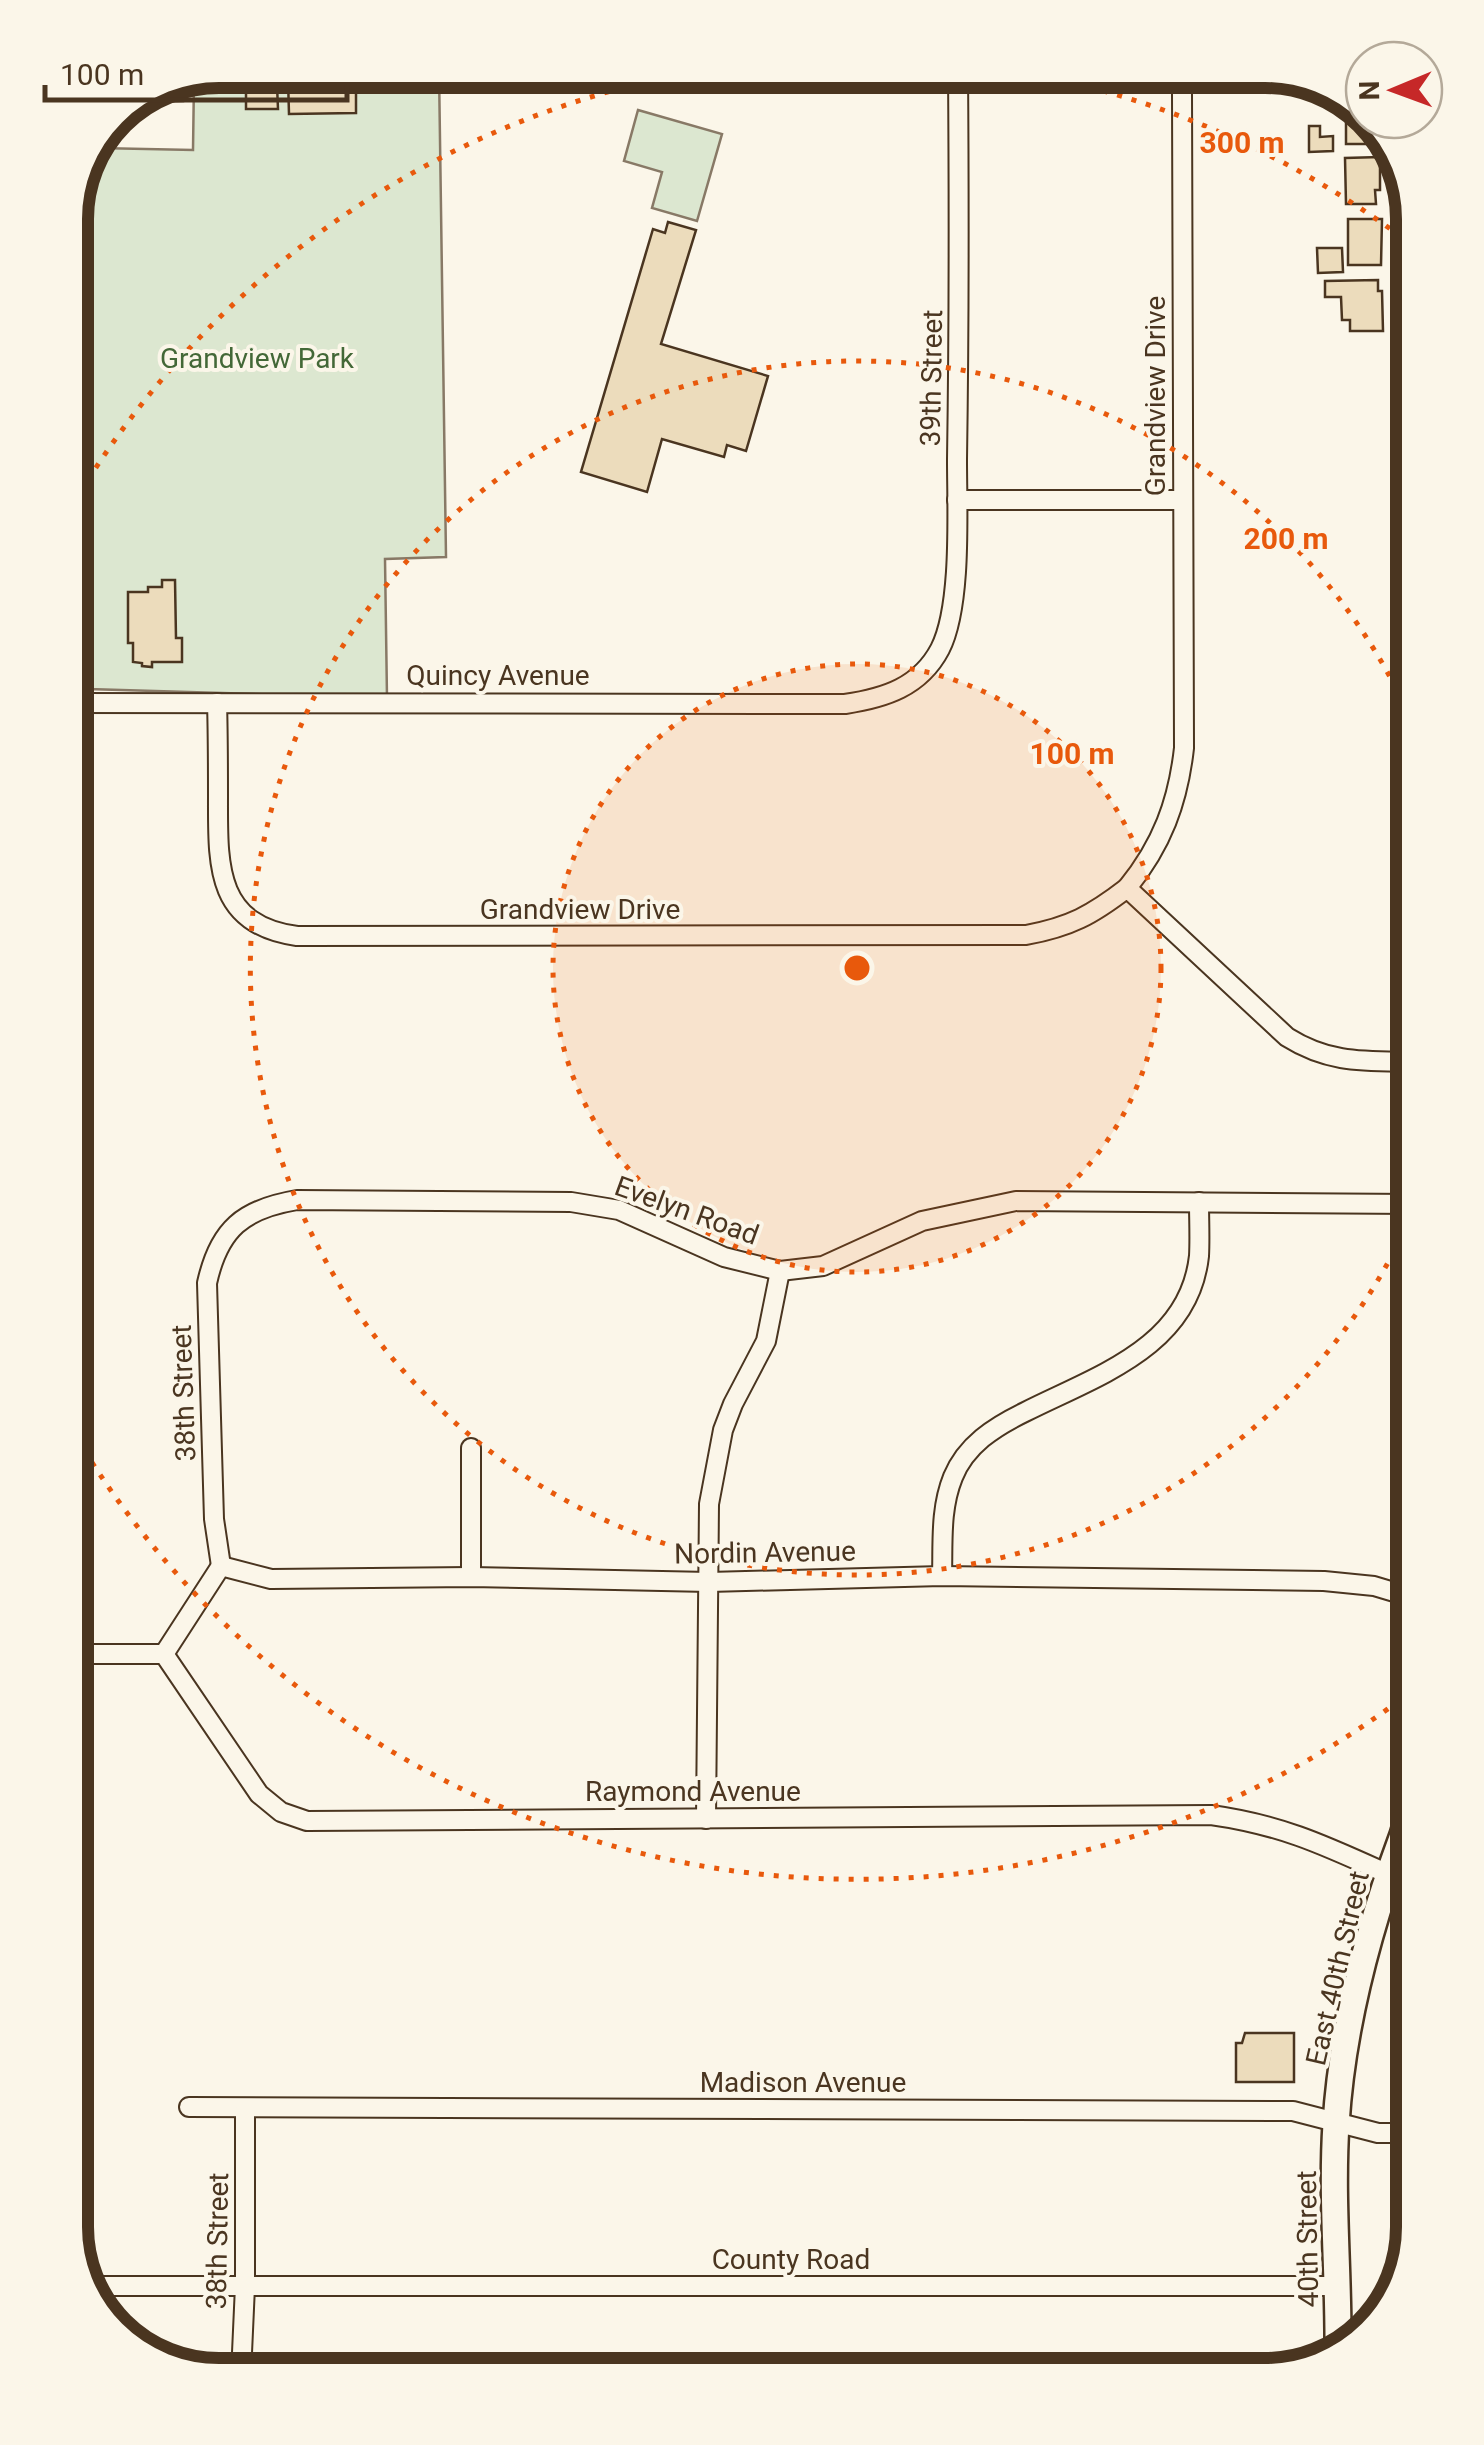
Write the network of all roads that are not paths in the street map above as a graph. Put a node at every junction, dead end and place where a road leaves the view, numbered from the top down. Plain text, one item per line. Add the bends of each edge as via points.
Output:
1 (958, 88) edge
2 (1181, 88) edge
3 (957, 500) junction
4 (1182, 500) junction
5 (920, 677) joint
6 (88, 703) edge
7 (217, 703) junction
8 (1127, 888) junction
9 (1396, 1061) edge
10 (1199, 1202) junction
11 (1396, 1204) edge
12 (234, 1225) joint
13 (780, 1271) junction
14 (471, 1448) dead end
15 (220, 1566) junction
16 (942, 1576) junction
17 (472, 1577) junction
18 (710, 1582) junction
19 (1396, 1593) edge
20 (88, 1654) edge
21 (164, 1654) junction
22 (706, 1819) junction
23 (1396, 1856) edge
24 (1388, 1874) junction
25 (188, 2107) dead end
26 (245, 2108) junction
27 (1336, 2123) junction
28 (1396, 2133) edge
29 (102, 2286) edge
30 (245, 2286) junction
31 (1338, 2286) junction
32 (1338, 2334) edge
33 (241, 2357) edge

1 - 3 street, 39th Street
2 - 4 street, Grandview Drive
3 - 4 street
3 - 5 street, 39th Street via 952,614 940,649
4 - 8 street, Grandview Drive via 1181,778 1164,832
5 - 7 street, Quincy Avenue via 897,692 845,704
6 - 7 street, Quincy Avenue
7 - 8 street, Grandview Drive via 218,863 243,913 278,934 1026,936 1063,928
8 - 9 street via 1313,1054
10 - 11 street, Evelyn Road
10 - 13 street, Evelyn Road via 1016,1201 922,1221 823,1266
10 - 16 street via 1194,1279 1164,1334 1130,1360 1005,1422 966,1454 947,1494
12 - 13 street, Evelyn Road via 252,1211 296,1200 571,1202 619,1210 724,1257
12 - 15 street, 38th Street via 207,1283
13 - 18 street via 766,1341 733,1404 715,1463
14 - 17 street
15 - 17 street, Nordin Avenue via 271,1578
15 - 21 street
16 - 18 street, Nordin Avenue
16 - 19 street, Nordin Avenue via 1324,1581
17 - 18 street, Nordin Avenue
18 - 22 street
20 - 21 street
21 - 22 street, Raymond Avenue via 259,1794 281,1812 307,1820
22 - 24 street, Raymond Avenue via 1212,1815 1300,1834
23 - 24 main road, East 40th Street
24 - 27 main road, East 40th Street via 1353,2004
25 - 26 street, Madison Avenue
26 - 27 street, Madison Avenue via 1293,2111
26 - 30 street, 38th Street
27 - 28 street, Madison Avenue
27 - 31 main road, 40th Street
29 - 30 street
30 - 31 street, County Road
30 - 33 street, 38th Street
31 - 32 main road, 40th Street

